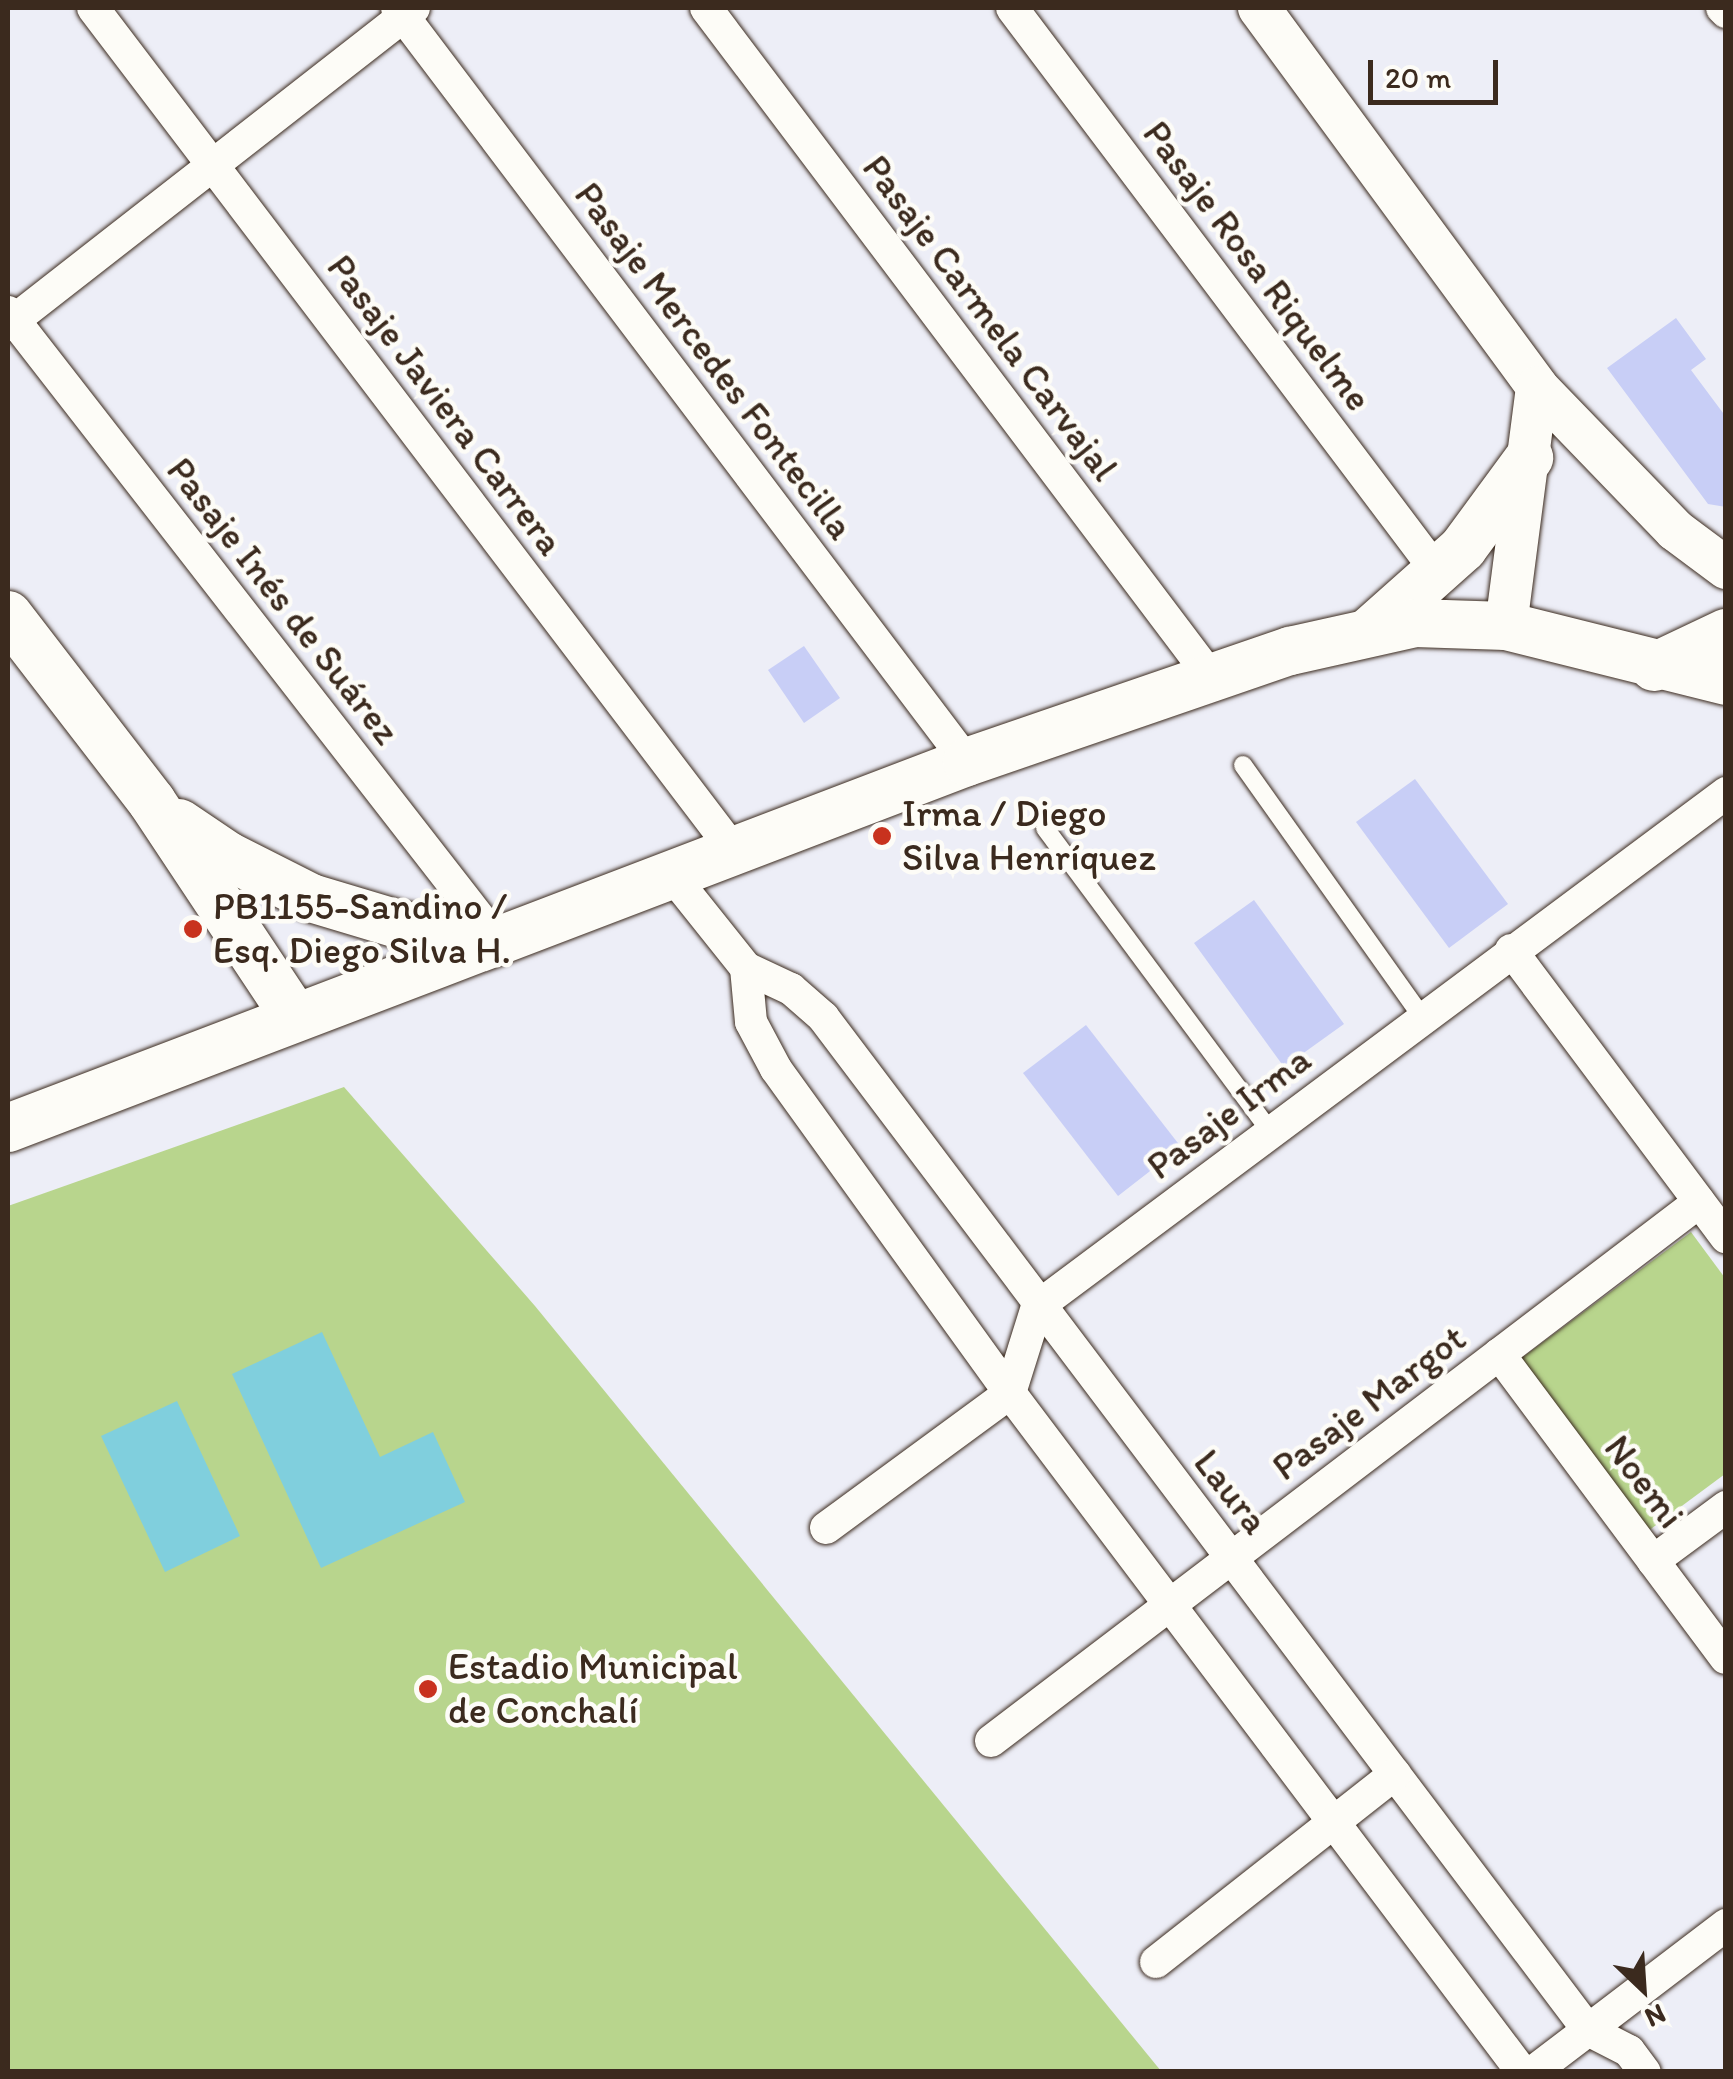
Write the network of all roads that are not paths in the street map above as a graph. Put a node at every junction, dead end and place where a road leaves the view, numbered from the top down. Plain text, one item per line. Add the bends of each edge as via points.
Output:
1 (94, 8) edge
2 (706, 8) edge
3 (1012, 8) edge
4 (1259, 8) edge
5 (405, 10) edge
6 (213, 165) junction
7 (10, 319) edge
8 (1537, 387) junction
9 (1530, 458) junction
10 (1726, 568) edge
11 (1438, 573) junction
12 (8, 615) edge
13 (1506, 626) junction
14 (1369, 632) junction
15 (1726, 633) edge
16 (1654, 668) junction
17 (1210, 676) junction
18 (1726, 682) edge
19 (1726, 714) edge
20 (967, 762) junction
21 (1243, 764) dead end
22 (1726, 793) edge
23 (152, 802) junction
24 (1045, 828) dead end
25 (734, 851) junction
26 (671, 874) junction
27 (495, 938) junction
28 (1511, 950) junction
29 (746, 968) junction
30 (295, 1016) junction
31 (1422, 1018) junction
32 (8, 1128) edge
33 (1271, 1132) junction
34 (1699, 1202) junction
35 (1726, 1238) edge
36 (1037, 1308) junction
37 (1499, 1354) junction
38 (1010, 1393) junction
39 (1726, 1507) edge
40 (826, 1528) dead end
41 (1232, 1558) junction
42 (1652, 1560) junction
43 (1170, 1605) junction
44 (1726, 1658) edge
45 (992, 1741) dead end
46 (1395, 1774) junction
47 (1334, 1825) junction
48 (1726, 1925) edge
49 (1156, 1962) dead end
50 (1588, 2030) junction
51 (1522, 2072) edge
52 (1533, 2072) edge
53 (1646, 2072) edge

1 - 6 street, Pasaje Javiera Carrera
2 - 17 street, Pasaje Carmela Carvajal
3 - 11 street, Pasaje Rosa Riquelme
4 - 8 street
5 - 6 street
5 - 20 street, Pasaje Mercedes Fontecilla
6 - 7 street
6 - 25 street, Pasaje Javiera Carrera
7 - 27 street, Pasaje Inés de Suárez
8 - 9 street
8 - 10 street via 1675,530
9 - 11 main road via 1486,522
9 - 13 street
11 - 14 main road
12 - 23 main road
13 - 14 main road via 1415,624
13 - 16 main road
14 - 17 main road
15 - 16 main road
16 - 18 main road
16 - 19 main road
17 - 20 main road
20 - 25 main road
21 - 31 lane
22 - 28 street, Pasaje Irma
23 - 27 main road via 228,856 311,898 401,924
23 - 30 main road
24 - 33 lane
25 - 26 main road
26 - 27 main road
26 - 29 street, Laura
27 - 30 main road
28 - 31 street, Pasaje Irma
28 - 34 street
29 - 36 street, Laura via 791,989 822,1017
29 - 38 street via 749,1009 762,1046
30 - 32 main road
31 - 33 street, Pasaje Irma
33 - 36 street, Pasaje Irma
34 - 35 street
34 - 37 street, Pasaje Margot
36 - 38 street
36 - 41 street, Laura
37 - 41 street, Pasaje Margot
37 - 42 street, Noemi
38 - 40 street
38 - 43 street
39 - 42 street
41 - 43 street, Pasaje Margot
41 - 46 street, Laura
42 - 44 street, Noemi
43 - 45 street, Pasaje Margot
43 - 47 street
46 - 47 street
46 - 50 street, Laura
47 - 49 street
47 - 51 street
48 - 50 street
50 - 52 street
50 - 53 street, Laura via 1629,2051

